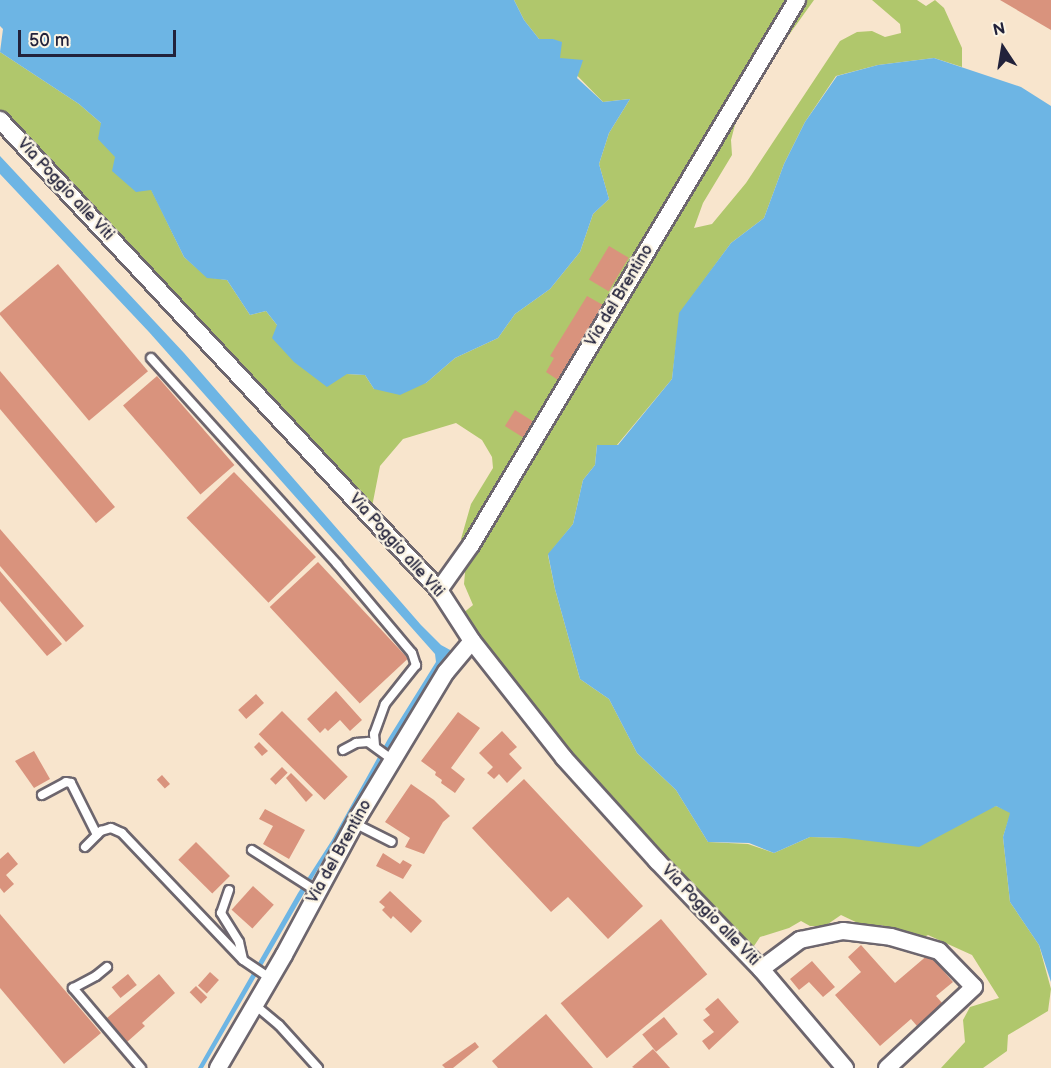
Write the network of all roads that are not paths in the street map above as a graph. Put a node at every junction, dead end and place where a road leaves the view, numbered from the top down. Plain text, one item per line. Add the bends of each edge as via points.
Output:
1 (797, 0) edge
2 (0, 120) edge
3 (151, 358) dead end
4 (439, 591) junction
5 (472, 641) junction
6 (375, 746) junction
7 (344, 750) dead end
8 (393, 760) junction
9 (42, 795) dead end
10 (354, 823) junction
11 (97, 835) junction
12 (393, 842) dead end
13 (85, 847) dead end
14 (252, 850) dead end
15 (229, 890) dead end
16 (318, 892) junction
17 (243, 960) junction
18 (107, 967) dead end
19 (761, 969) junction
20 (270, 978) junction
21 (255, 1005) junction
22 (141, 1068) edge
23 (218, 1068) edge
24 (318, 1068) edge
25 (845, 1068) edge
26 (887, 1068) edge

1 - 4 street, Via del Brentino via 471,544
2 - 4 street, Via Poggio alle Viti
3 - 6 lane via 412,653 416,665 385,704 374,734
4 - 5 street, Via Poggio alle Viti
5 - 8 street, Via del Brentino via 446,672
5 - 19 street, Via Poggio alle Viti via 564,758
6 - 7 lane via 356,743
6 - 8 lane
8 - 10 street, Via del Brentino
9 - 11 lane via 71,783
10 - 12 lane
10 - 16 street, Via del Brentino
11 - 13 lane
11 - 17 lane via 111,828 123,833
14 - 16 lane
15 - 17 lane via 221,914 239,942
16 - 20 street, Via del Brentino
17 - 20 lane
18 - 22 lane via 73,988
19 - 25 street, Via Poggio alle Viti
19 - 26 street via 800,940 843,931 891,937 939,951 974,987
20 - 21 street, Via del Brentino
21 - 23 street, Via del Brentino
21 - 24 lane

